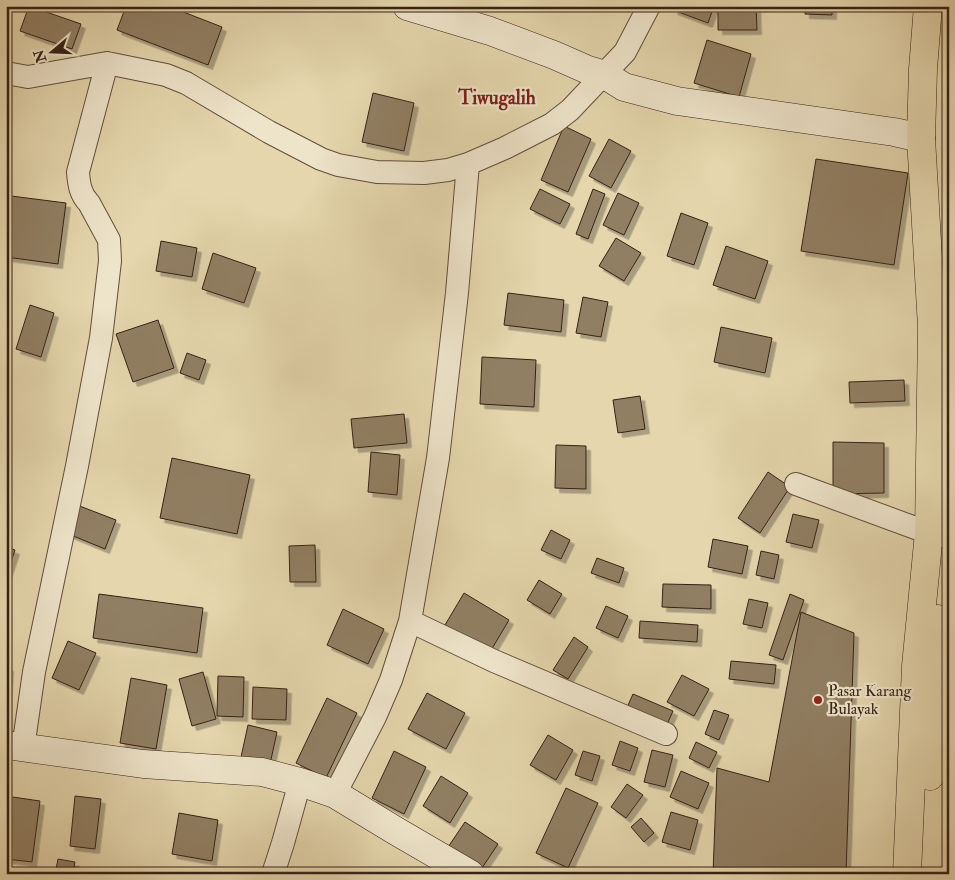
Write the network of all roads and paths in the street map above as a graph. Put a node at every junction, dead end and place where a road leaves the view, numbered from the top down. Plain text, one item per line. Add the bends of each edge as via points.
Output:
1 (407, 6) edge
2 (649, 6) edge
3 (928, 6) edge
4 (107, 63) junction
5 (6, 73) edge
6 (605, 75) junction
7 (921, 138) junction
8 (468, 164) junction
9 (949, 415) edge
10 (796, 484) dead end
11 (946, 509) edge
12 (935, 535) junction
13 (410, 621) junction
14 (942, 694) edge
15 (666, 734) dead end
16 (15, 746) edge
17 (300, 782) junction
18 (335, 794) junction
19 (273, 874) edge
20 (470, 874) edge
21 (907, 874) edge
22 (924, 874) edge

1 - 6 street via 490,31
2 - 6 street via 625,52
3 - 7 highway
4 - 5 street via 28,77
4 - 8 street via 166,74 186,82 262,128 338,166 399,174 432,172
4 - 16 street via 78,172 84,198 109,240 110,261 101,338 34,672
6 - 7 street via 624,86 676,101
6 - 8 street via 552,124
7 - 12 highway via 932,327
8 - 13 street via 438,458
9 - 11 highway
10 - 12 street
11 - 12 highway
12 - 14 highway
12 - 21 highway via 916,666
13 - 15 street via 494,661
13 - 18 street via 391,680
14 - 22 highway
16 - 17 street via 143,764 262,772
17 - 18 street
17 - 19 street
18 - 20 street

